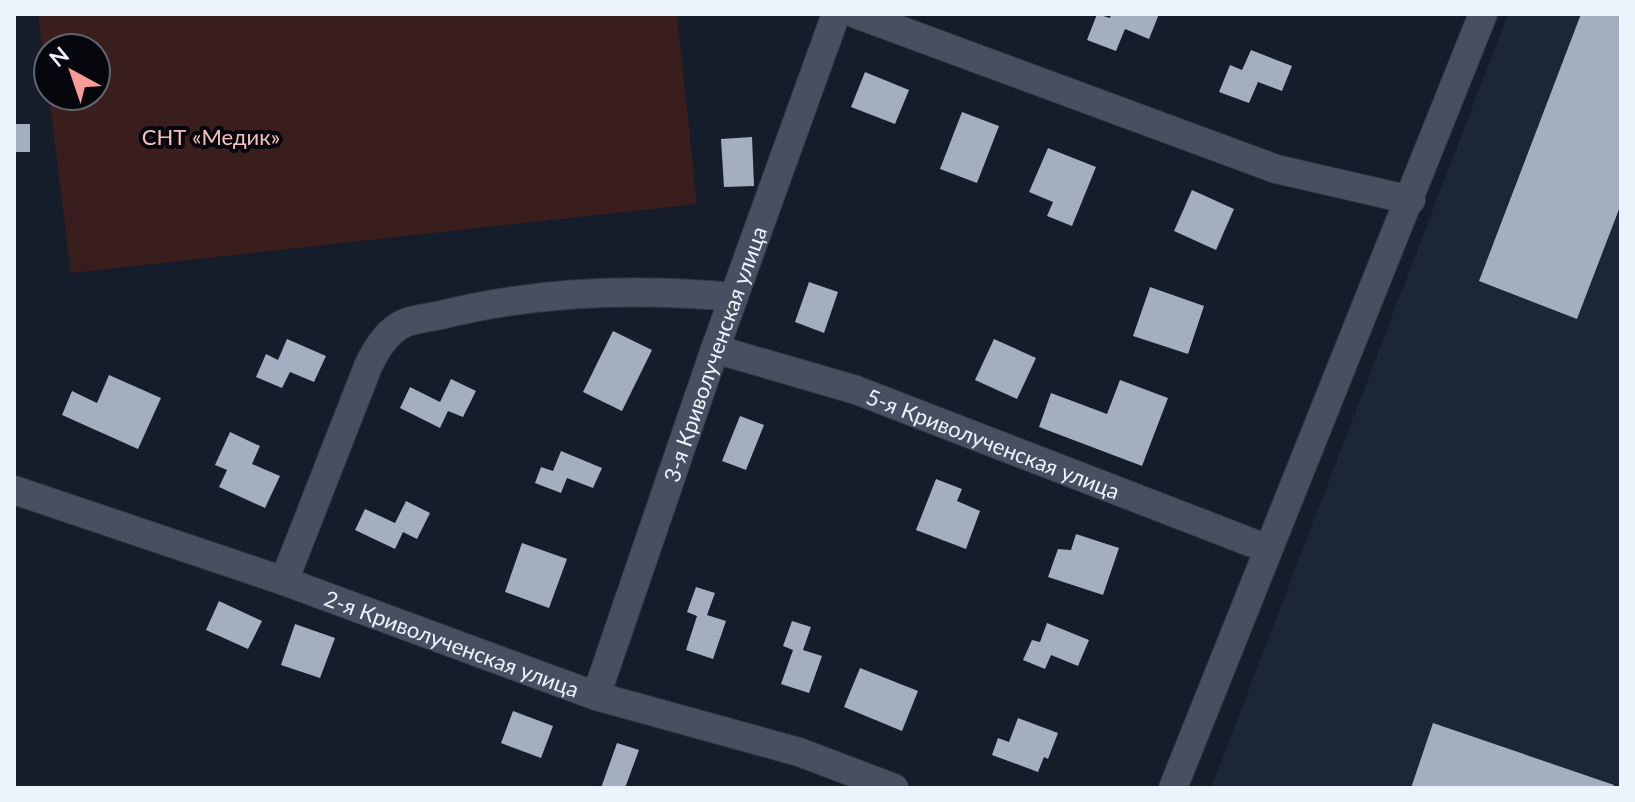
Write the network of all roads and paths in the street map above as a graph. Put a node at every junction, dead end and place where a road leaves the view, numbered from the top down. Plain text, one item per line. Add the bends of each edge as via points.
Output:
1 (836, 14) edge
2 (856, 14) edge
3 (1483, 14) edge
4 (1411, 200) junction
5 (734, 297) junction
6 (715, 349) junction
7 (14, 490) edge
8 (1268, 549) junction
9 (284, 581) junction
10 (596, 696) junction
11 (894, 788) edge
12 (1173, 788) edge

1 - 5 street, 3-я Криволученская улица
2 - 4 street via 1276,169
3 - 4 street
4 - 8 street
5 - 6 street, 3-я Криволученская улица
5 - 9 street via 572,293 472,307 401,324 381,341 369,364
6 - 8 street, 5-я Криволученская улица via 856,390
6 - 10 street, 3-я Криволученская улица
7 - 9 street, 2-я Криволученская улица
8 - 12 street
9 - 10 street, 2-я Криволученская улица
10 - 11 street, 2-я Криволученская улица via 799,752

